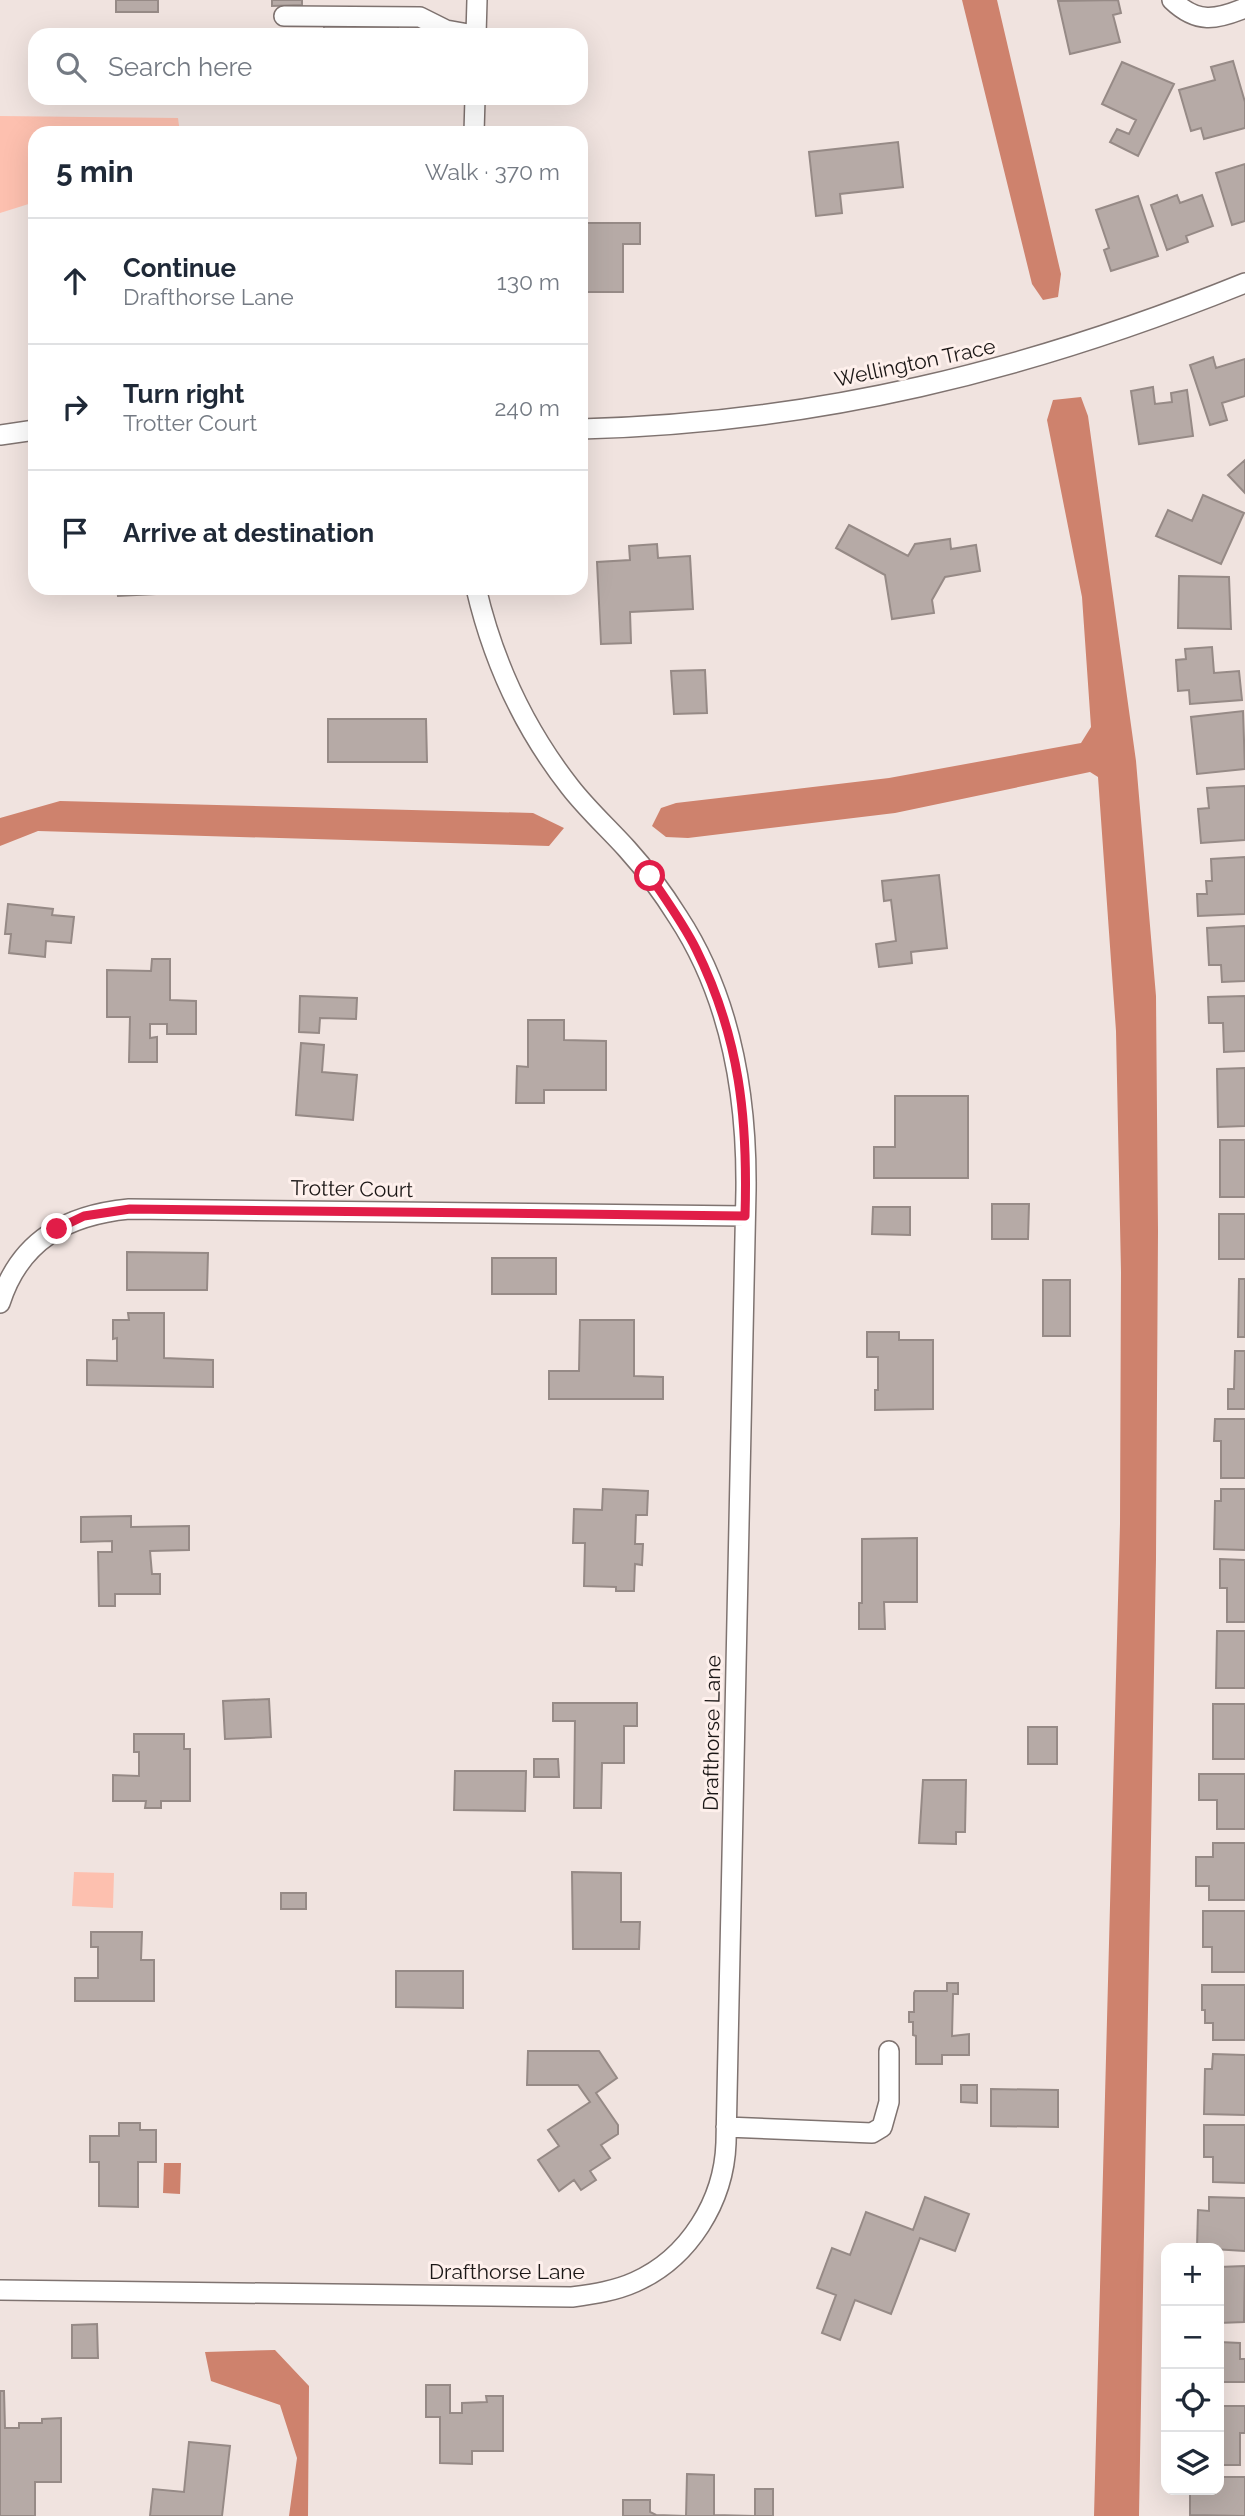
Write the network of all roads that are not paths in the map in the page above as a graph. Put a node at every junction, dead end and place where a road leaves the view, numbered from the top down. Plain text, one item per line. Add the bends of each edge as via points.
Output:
1 (477, 0) edge
2 (1172, 0) edge
3 (1245, 8) edge
4 (284, 16) dead end
5 (442, 28) edge
6 (475, 28) edge
7 (475, 105) edge
8 (474, 126) edge
9 (1245, 283) edge
10 (588, 429) edge
11 (28, 431) edge
12 (0, 435) edge
13 (478, 595) edge
14 (745, 1216) junction
15 (0, 1303) edge
16 (889, 2051) dead end
17 (726, 2127) junction
18 (0, 2290) edge

1 - 6 street
2 - 3 street via 1194,16 1209,18
4 - 5 street via 420,17
7 - 8 street
9 - 10 street, Wellington Trace via 1087,343 893,394 717,421
11 - 12 street
13 - 14 street, Drafthorse Lane via 501,671 539,745 570,788 650,876 679,918 714,990 741,1089
14 - 15 street, Trotter Court via 99,1212 44,1238 14,1272
14 - 17 street, Drafthorse Lane
16 - 17 street via 889,2102 881,2127 872,2133
17 - 18 street, Drafthorse Lane via 720,2182 697,2230 660,2267 599,2294

